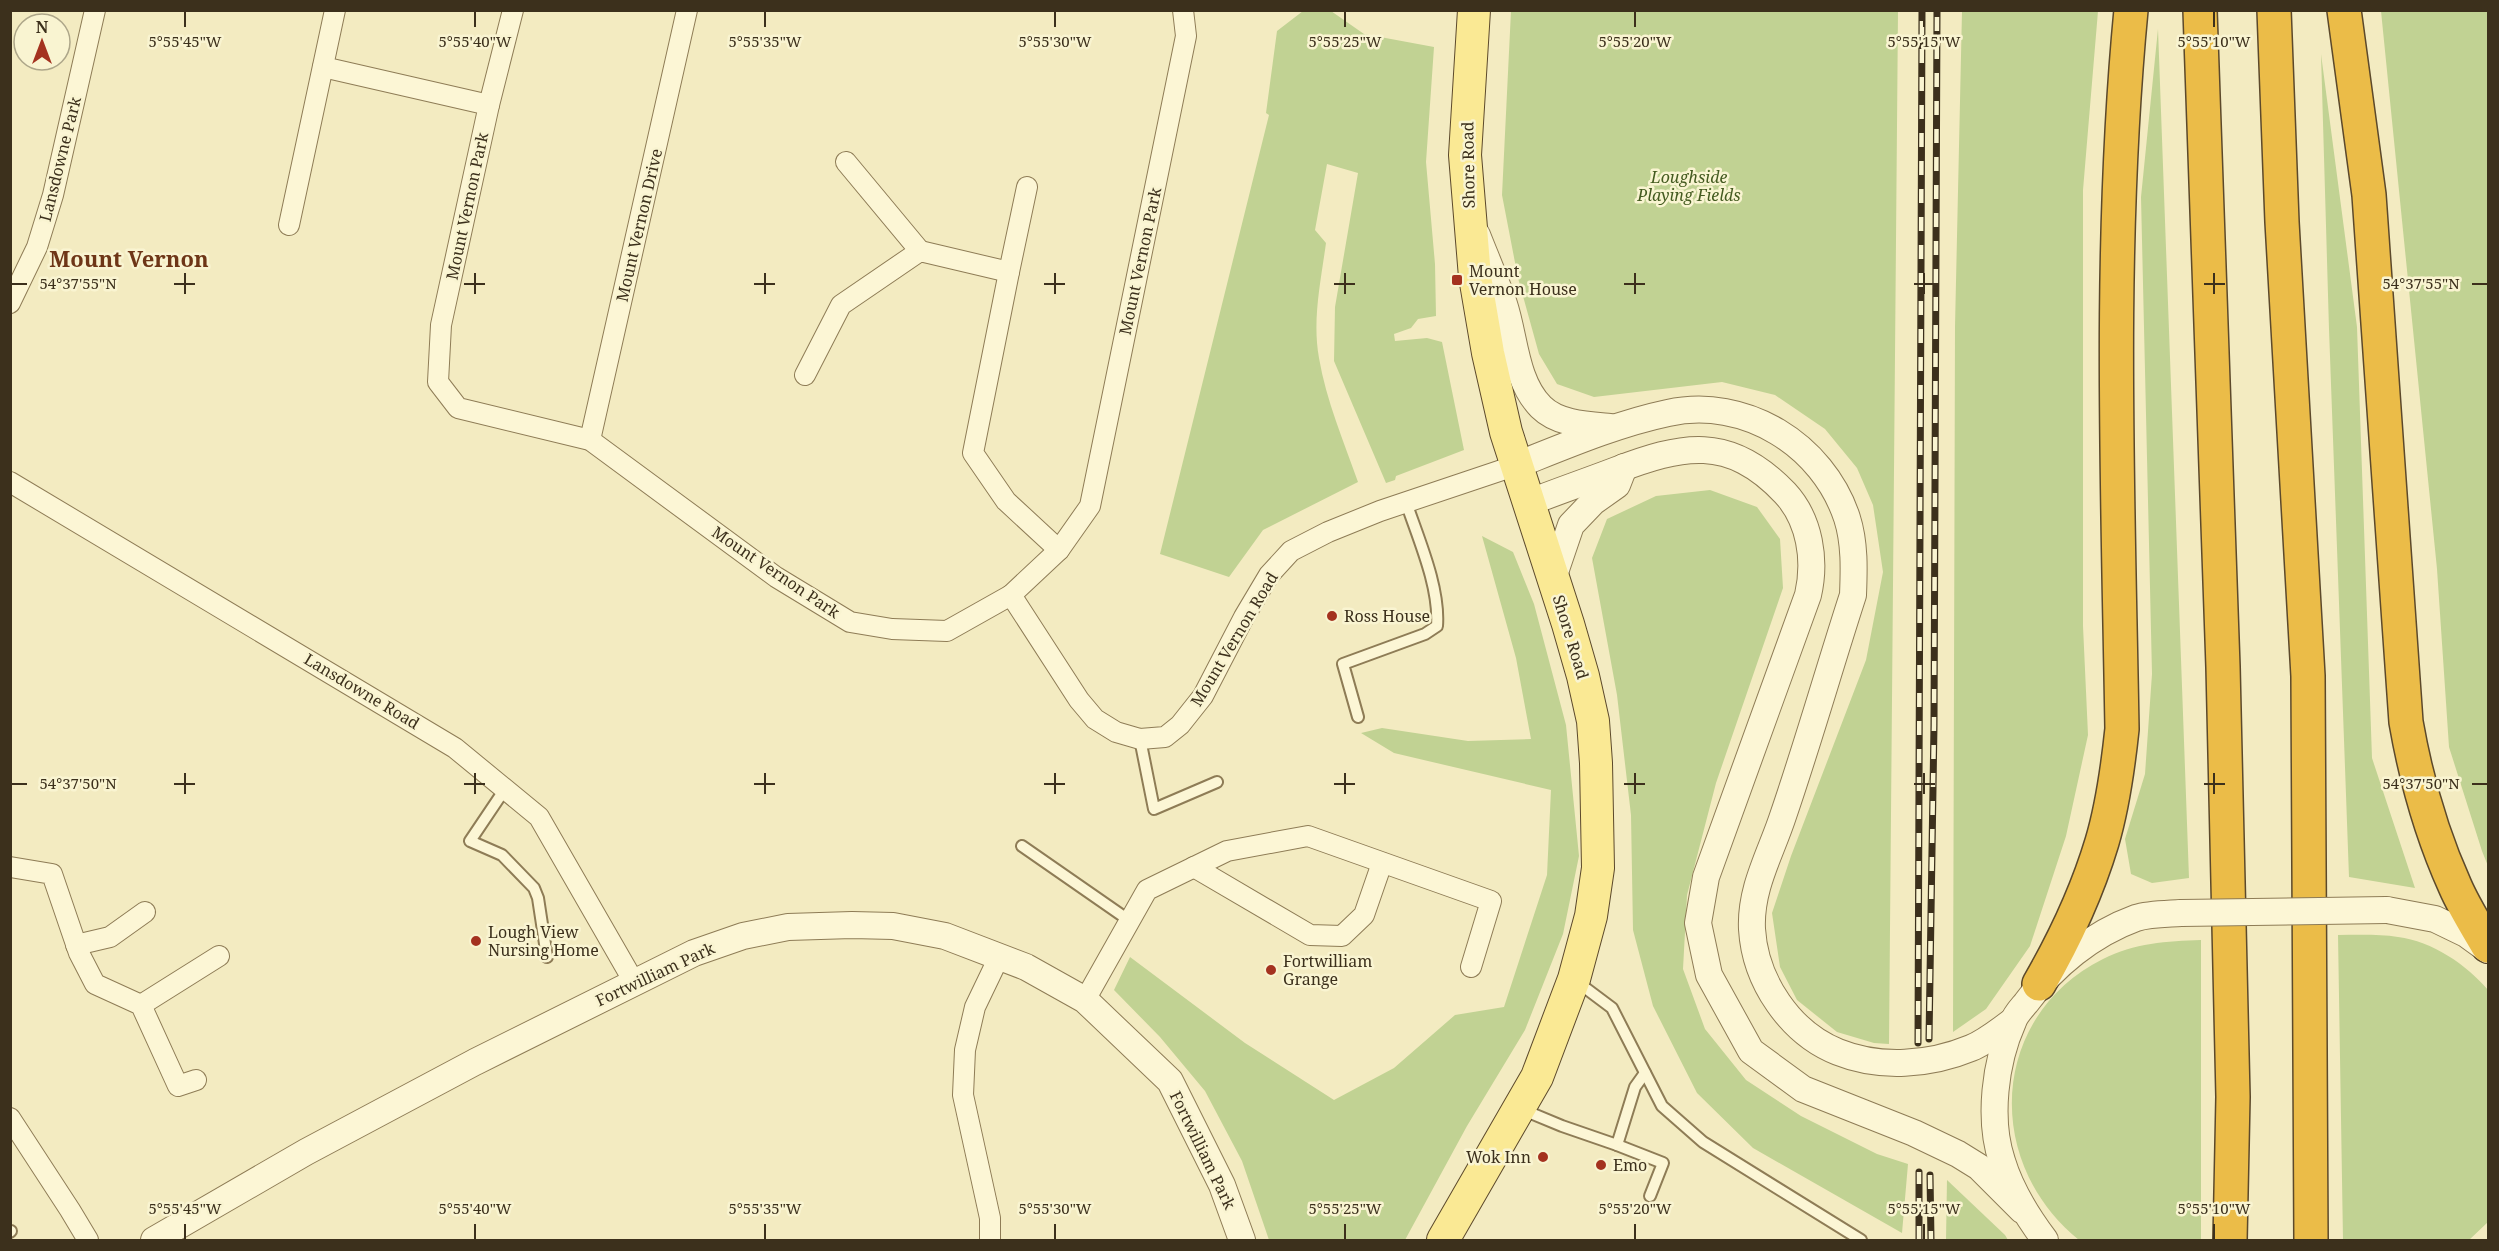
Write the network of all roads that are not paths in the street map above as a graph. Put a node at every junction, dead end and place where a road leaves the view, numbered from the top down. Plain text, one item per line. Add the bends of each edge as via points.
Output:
1 (95, 10) edge
2 (335, 10) edge
3 (513, 10) edge
4 (687, 10) edge
5 (1183, 10) edge
6 (1474, 10) edge
7 (2131, 10) edge
8 (2200, 10) edge
9 (2274, 10) edge
10 (2344, 10) edge
11 (323, 67) junction
12 (489, 105) junction
13 (846, 162) dead end
14 (1027, 187) dead end
15 (1469, 213) junction
16 (289, 225) dead end
17 (920, 251) junction
18 (1009, 273) junction
19 (10, 303) edge
20 (805, 375) dead end
21 (1619, 428) junction
22 (590, 440) junction
23 (1517, 465) junction
24 (1624, 467) junction
25 (10, 482) edge
26 (1406, 502) junction
27 (1528, 503) junction
28 (1059, 550) junction
29 (1553, 578) junction
30 (1011, 595) junction
31 (1358, 717) dead end
32 (1140, 739) junction
33 (1217, 782) dead end
34 (505, 789) junction
35 (1022, 846) dead end
36 (1382, 863) junction
37 (10, 867) edge
38 (1194, 867) junction
39 (145, 912) dead end
40 (1130, 921) junction
41 (76, 945) junction
42 (2488, 948) edge
43 (219, 956) dead end
44 (547, 957) dead end
45 (999, 957) junction
46 (1471, 967) dead end
47 (1574, 978) junction
48 (634, 982) junction
49 (2039, 984) junction
50 (1085, 1000) junction
51 (141, 1005) junction
52 (2013, 1021) junction
53 (1645, 1073) junction
54 (196, 1080) dead end
55 (1521, 1108) junction
56 (10, 1118) edge
57 (1617, 1145) junction
58 (1650, 1196) dead end
59 (2022, 1210) junction
60 (88, 1240) edge
61 (154, 1240) edge
62 (990, 1240) edge
63 (1242, 1240) edge
64 (1443, 1240) edge
65 (1861, 1240) edge
66 (2045, 1240) edge
67 (2230, 1240) edge
68 (2311, 1240) edge

1 - 19 street, Lansdowne Park via 53,195 37,247
2 - 11 street
3 - 12 street, Mount Vernon Park
4 - 22 street, Mount Vernon Drive
5 - 28 street, Mount Vernon Park via 1186,36 1090,506
6 - 15 main road, Shore Road via 1466,155
7 - 49 highway via 2121,124 2116,282 2122,729 2116,783 2102,843 2066,938
8 - 67 highway via 2223,667 2233,1096
9 - 68 highway via 2282,234 2308,676
10 - 42 highway via 2369,195 2406,722 2432,831
11 - 12 street
11 - 16 street
12 - 22 street, Mount Vernon Park via 441,325 438,381 458,408
13 - 17 street
14 - 18 street
15 - 21 street via 1504,306 1526,386 1541,407 1562,420
15 - 23 main road, Shore Road via 1488,353
17 - 18 street
17 - 20 street via 841,305
18 - 28 street via 973,453 1006,501
21 - 23 street
21 - 52 street via 1668,412 1702,409 1741,414 1778,431 1805,451 1825,473 1847,520 1854,567 1852,595 1783,817 1758,881 1753,912 1758,960 1779,1005 1827,1048 1851,1058 1883,1064 1927,1061 1972,1048
22 - 30 street, Mount Vernon Park via 776,577 850,622 892,629 947,631
23 - 26 street, Mount Vernon Road
23 - 27 main road, Shore Road
24 - 27 street
24 - 29 street via 1617,485 1571,525
24 - 59 street via 1687,448 1718,451 1754,465 1793,501 1813,558 1808,595 1706,877 1698,923 1709,975 1723,1003 1751,1051 1803,1089 1958,1154 1979,1167
25 - 34 street, Lansdowne Road via 455,748
26 - 31 lane via 1433,588 1437,626 1343,664
26 - 32 street, Mount Vernon Road via 1290,551 1269,576 1203,696 1180,725 1165,737
27 - 29 main road, Shore Road
28 - 30 street, Mount Vernon Park
29 - 47 main road, Shore Road via 1583,676 1593,721 1596,763 1598,868 1591,916
30 - 32 street, Mount Vernon Road via 1095,719 1116,732
32 - 33 lane via 1154,809
34 - 44 lane via 471,841 502,855 534,888
34 - 48 street, Lansdowne Road via 539,817
35 - 40 lane
36 - 38 street via 1308,836 1227,851
36 - 38 street via 1364,915 1342,936 1310,935
36 - 46 street via 1491,901
37 - 41 street via 52,874
38 - 40 street via 1147,890
39 - 41 street via 110,937
40 - 50 street
41 - 51 street via 95,984
42 - 49 street, bridge via 2434,919 2387,910 2181,913 2138,917 2106,931
43 - 51 street
45 - 48 street, Fortwilliam Park via 945,936 893,926 788,927 743,936 694,953
45 - 50 street, Fortwilliam Park via 1026,967
45 - 62 street via 975,1007 965,1050 963,1095 990,1218
47 - 53 lane via 1612,1008
47 - 55 main road, Shore Road via 1538,1077
48 - 61 street, Fortwilliam Park via 317,1147
49 - 52 street
50 - 63 street, Fortwilliam Park via 1170,1082 1222,1185
51 - 54 street via 178,1086
52 - 59 street via 1997,1084 1995,1127 2001,1161
53 - 57 lane via 1635,1087
53 - 65 lane via 1662,1106 1703,1142
55 - 57 lane
55 - 64 main road, Shore Road
56 - 60 street
57 - 58 lane via 1663,1163
59 - 66 street

